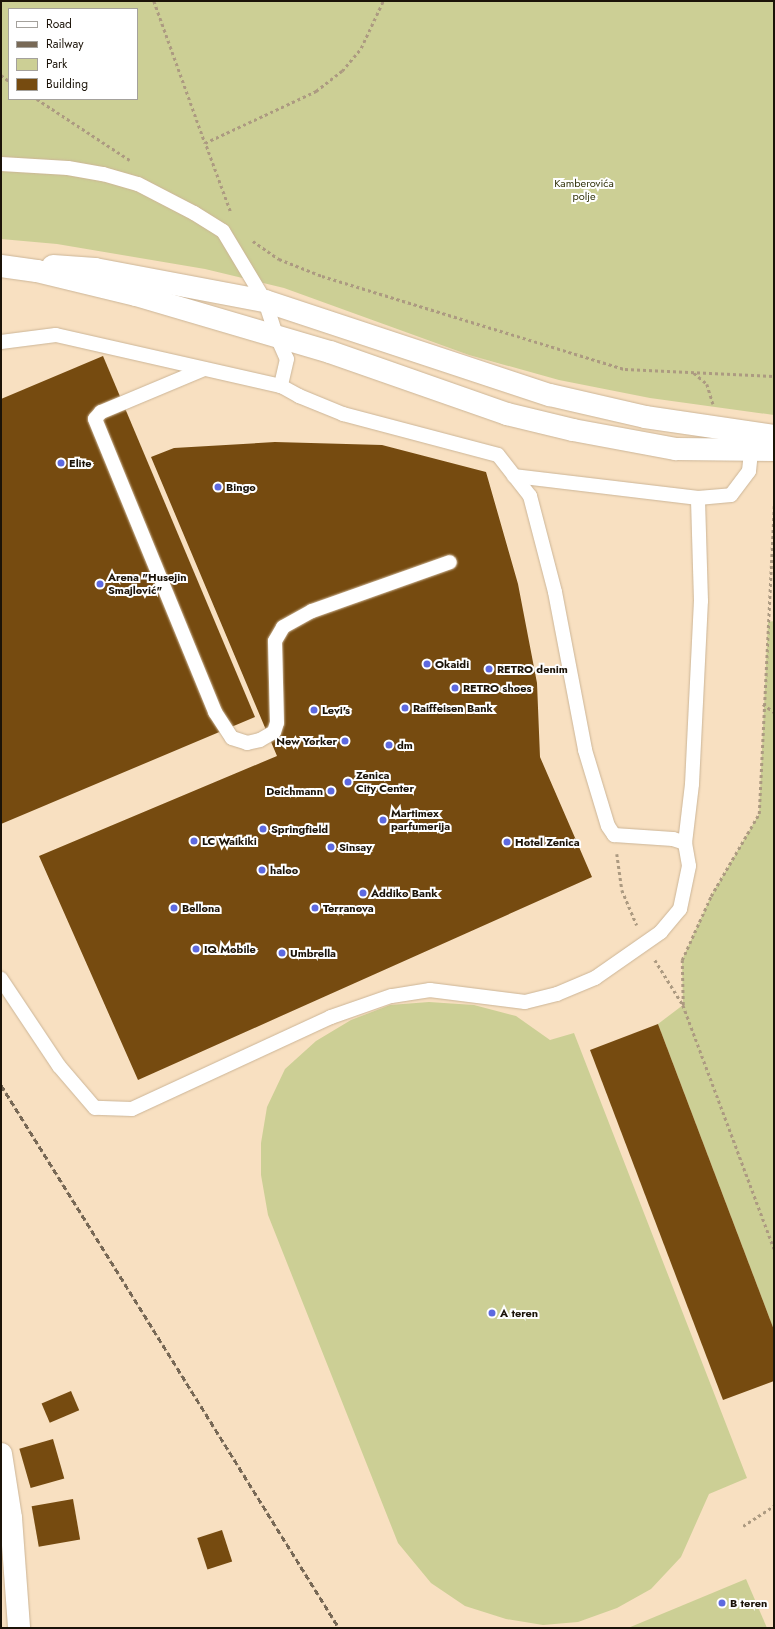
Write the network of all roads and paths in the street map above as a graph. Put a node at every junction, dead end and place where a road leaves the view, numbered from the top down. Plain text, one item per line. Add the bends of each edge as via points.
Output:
1 (154, 1) edge
2 (383, 1) edge
3 (39, 100) edge
4 (205, 143) junction
5 (132, 161) dead end
6 (1, 164) edge
7 (232, 216) dead end
8 (249, 238) dead end
9 (1, 263) edge
10 (1, 266) edge
11 (265, 301) junction
12 (276, 337) junction
13 (1, 342) edge
14 (204, 369) junction
15 (694, 373) junction
16 (774, 376) edge
17 (281, 386) junction
18 (714, 409) dead end
19 (774, 436) edge
20 (752, 442) junction
21 (774, 450) edge
22 (514, 476) junction
23 (698, 498) junction
24 (774, 504) edge
25 (450, 562) dead end
26 (763, 704) junction
27 (774, 712) edge
28 (614, 835) junction
29 (685, 843) junction
30 (645, 943) junction
31 (1, 979) edge
32 (683, 1005) junction
33 (774, 1249) edge
34 (1, 1454) edge
35 (774, 1506) edge
36 (743, 1526) dead end
37 (19, 1628) edge

1 - 4 path
2 - 4 path via 361,48 342,71 316,91
3 - 5 path
4 - 7 path
6 - 11 lane via 68,168 103,174 138,184 171,200 222,231
8 - 15 path via 279,259 383,296 625,369
9 - 11 main road via 95,269
10 - 12 main road via 37,271 136,295
11 - 12 lane
11 - 20 main road via 550,395
12 - 17 lane via 287,359
12 - 20 main road via 386,371 507,414 573,430 676,449
13 - 14 lane via 56,335
14 - 17 lane
14 - 25 lane via 101,412 95,419 215,712 232,738 247,743 260,740 274,732 277,723 275,641 283,627 312,611
15 - 16 path
15 - 18 path via 707,384
17 - 22 lane via 343,414 498,455
19 - 20 main road
20 - 21 main road
20 - 23 lane via 749,471 731,495
22 - 23 lane
22 - 28 lane via 530,496 532,503 555,592 585,750 600,801
23 - 29 lane via 701,601 692,784
24 - 26 path
26 - 27 path
26 - 32 path via 759,814 711,896 682,960
28 - 29 lane via 673,839
28 - 30 path via 622,890
29 - 30 lane via 689,866 680,909 661,932
30 - 31 lane via 595,978 557,994 526,1002 430,990 391,996 331,1017 132,1109 94,1108 59,1066
30 - 32 path
32 - 33 path
34 - 37 main road via 11,1518
35 - 36 path

